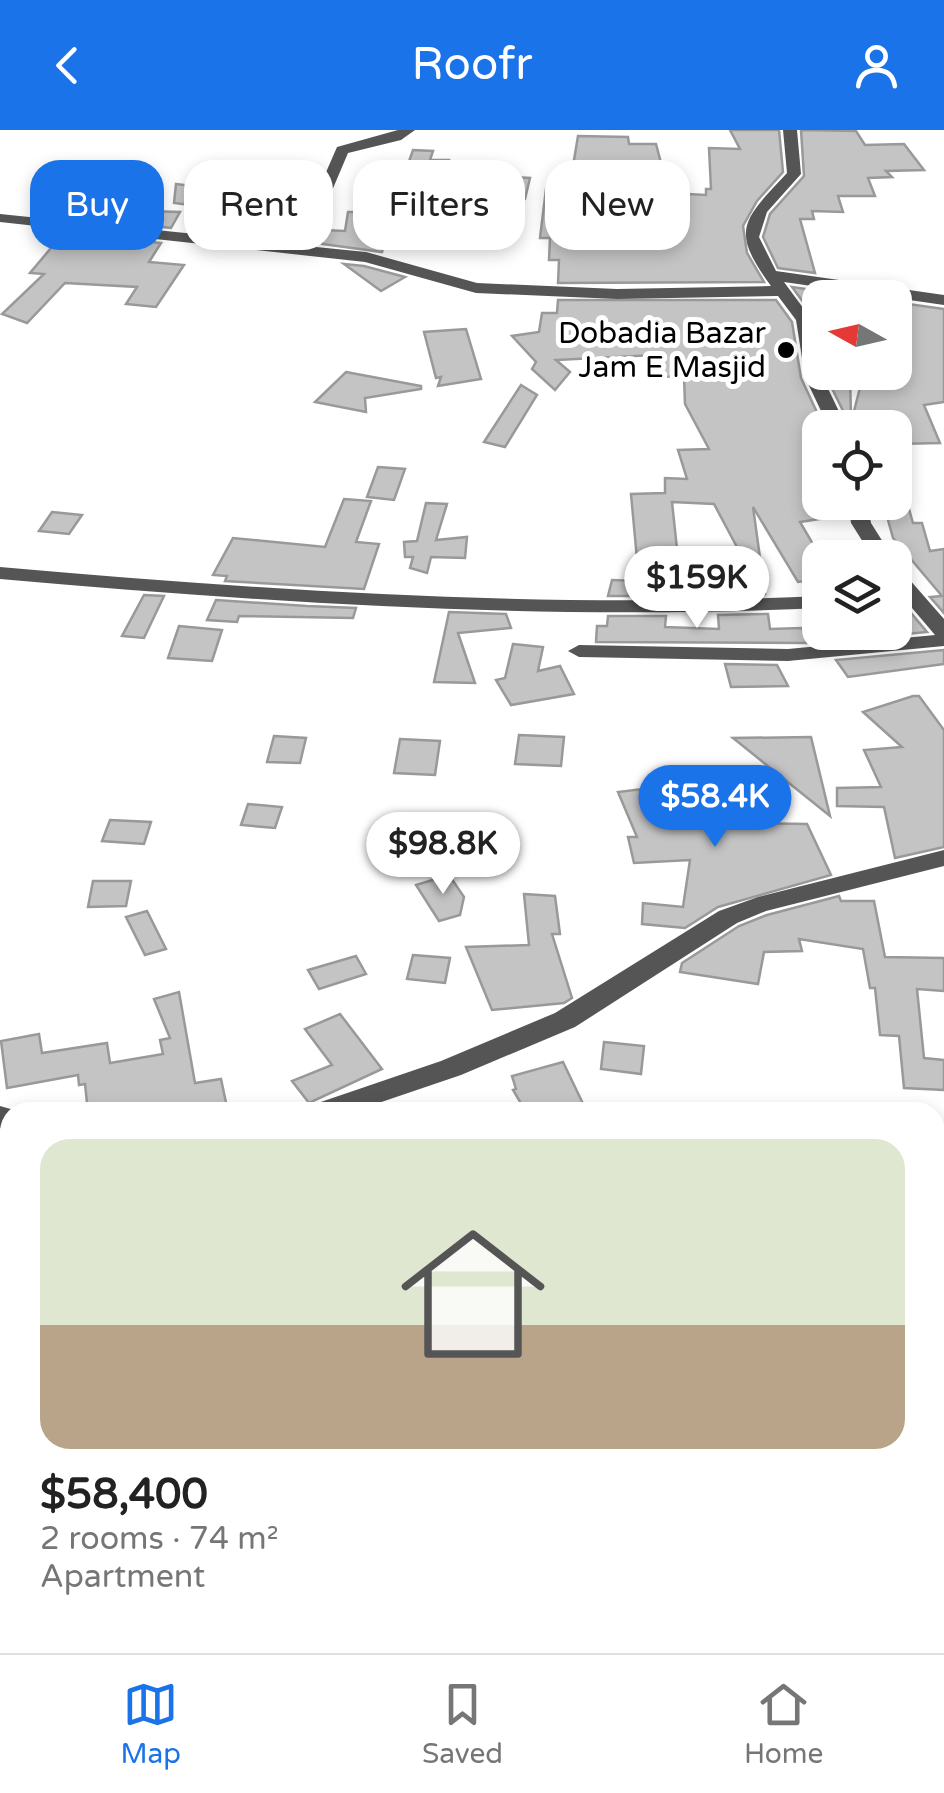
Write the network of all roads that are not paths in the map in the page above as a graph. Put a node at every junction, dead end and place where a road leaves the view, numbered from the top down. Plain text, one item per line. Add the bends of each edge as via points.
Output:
1 (408, 130) edge
2 (790, 130) edge
3 (333, 171) edge
4 (0, 218) edge
5 (184, 237) edge
6 (305, 250) edge
7 (770, 275) junction
8 (783, 292) junction
9 (944, 300) edge
10 (830, 410) edge
11 (0, 574) edge
12 (912, 600) edge
13 (802, 603) edge
14 (944, 632) edge
15 (944, 640) edge
16 (578, 651) dead end
17 (944, 858) edge
18 (351, 1102) edge

1 - 3 street via 342,150
2 - 7 street via 794,174 760,211 751,237
4 - 5 street
6 - 8 street via 366,257 476,288
7 - 8 street
7 - 9 street
8 - 10 street via 804,320 814,376
11 - 13 street via 215,592 674,608
12 - 14 street
15 - 16 street via 788,655
17 - 18 street via 728,917 564,1020

